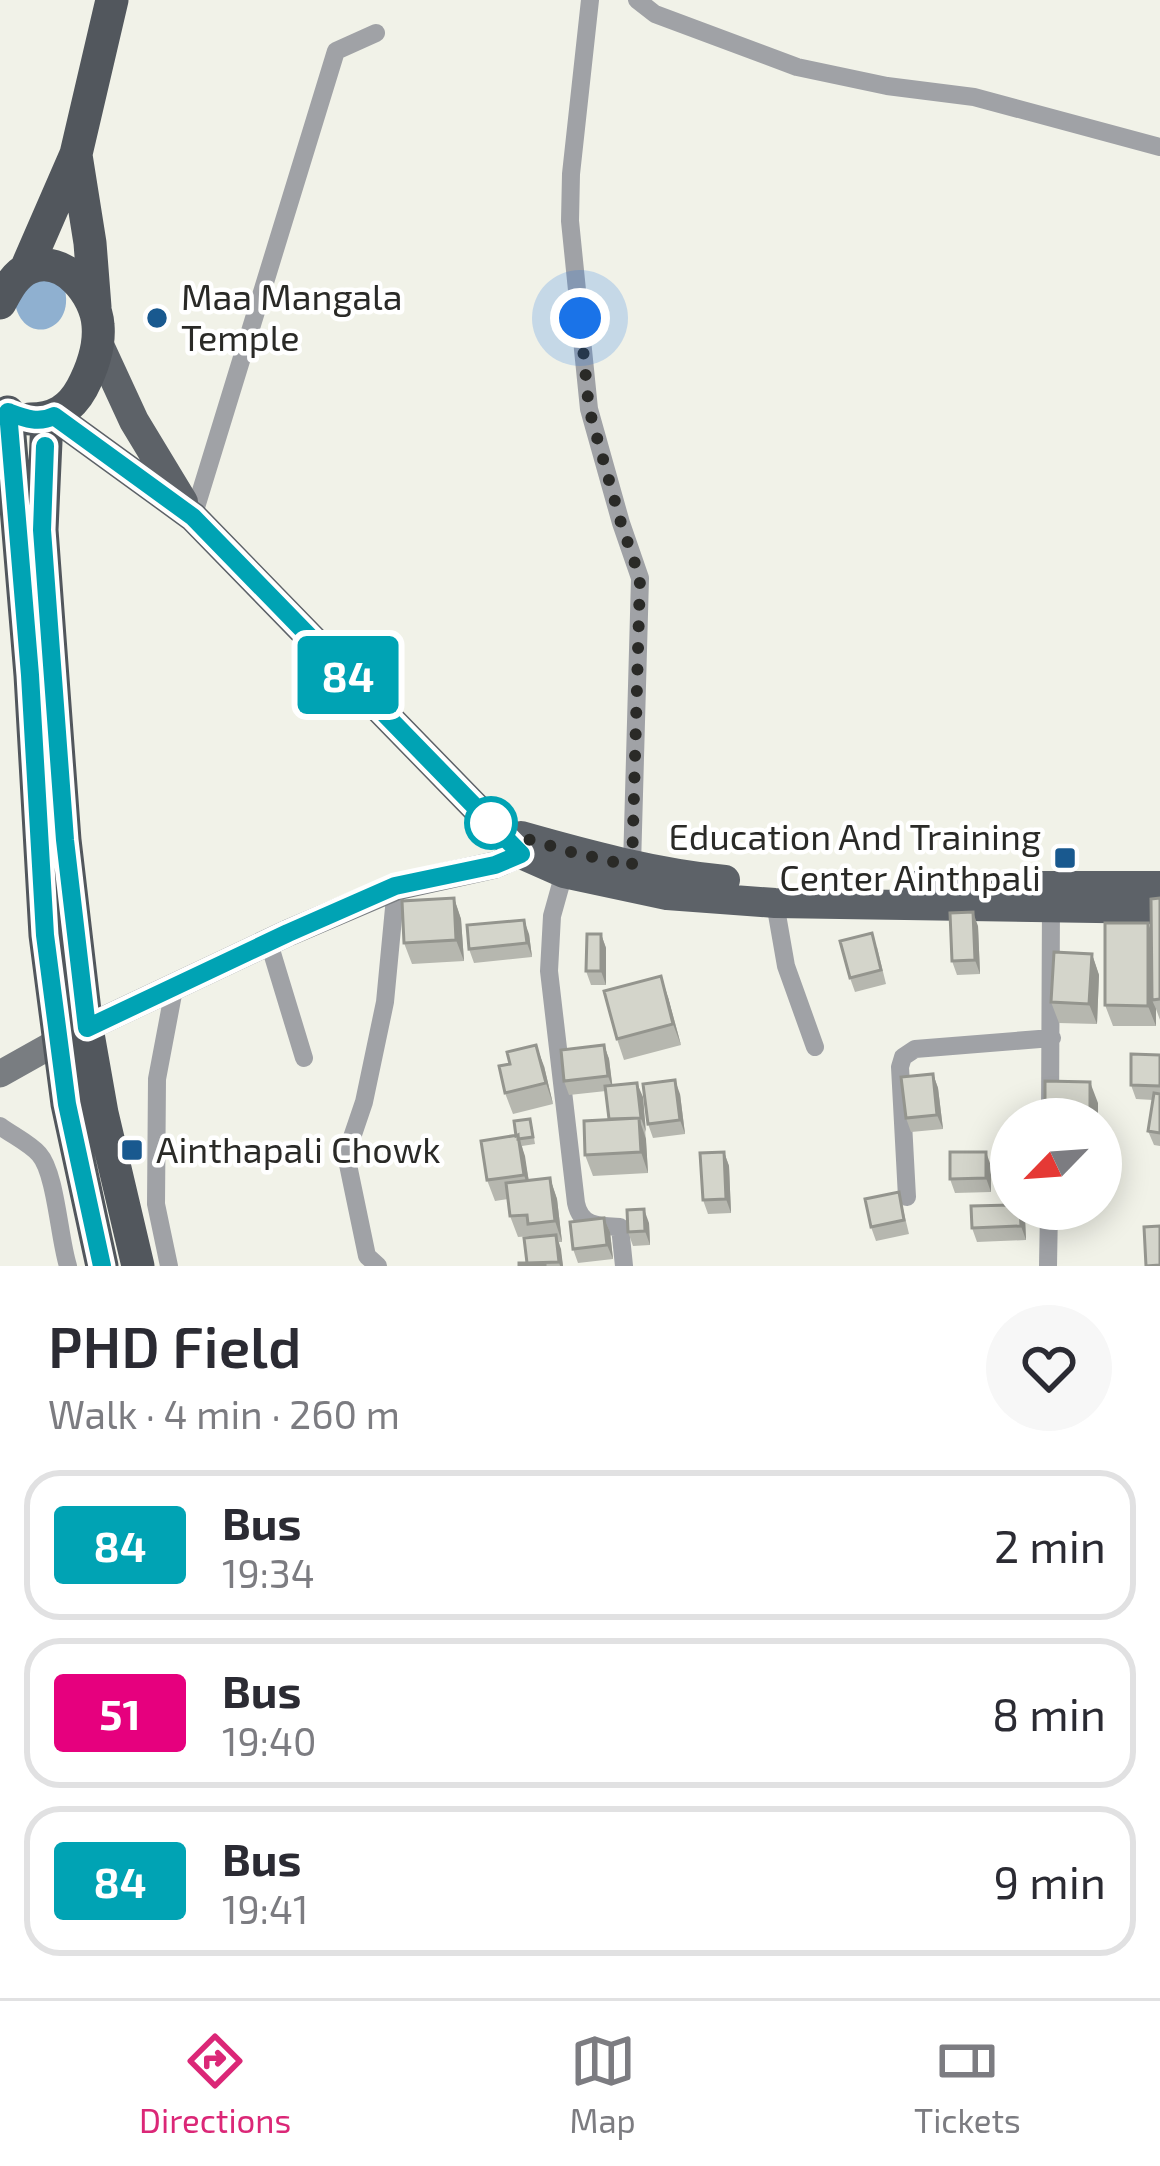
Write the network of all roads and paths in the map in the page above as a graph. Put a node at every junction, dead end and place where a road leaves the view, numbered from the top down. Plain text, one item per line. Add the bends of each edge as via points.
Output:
1 (112, 0) edge
2 (590, 0) edge
3 (637, 0) edge
4 (376, 34) dead end
5 (1160, 147) edge
6 (76, 154) junction
7 (15, 268) edge
8 (0, 303) edge
9 (95, 307) junction
10 (98, 344) junction
11 (4, 405) edge
12 (51, 418) junction
13 (193, 517) junction
14 (533, 849) junction
15 (632, 866) junction
16 (564, 873) junction
17 (395, 886) junction
18 (1160, 886) edge
19 (1052, 897) junction
20 (775, 903) junction
21 (1160, 909) edge
22 (269, 943) junction
23 (174, 988) junction
24 (72, 1035) junction
25 (1052, 1038) junction
26 (815, 1047) dead end
27 (304, 1058) dead end
28 (0, 1074) edge
29 (1051, 1098) edge
30 (0, 1126) edge
31 (907, 1197) dead end
32 (1049, 1230) edge
33 (68, 1266) edge
34 (102, 1266) edge
35 (138, 1266) edge
36 (170, 1266) edge
37 (378, 1266) edge
38 (624, 1266) edge
39 (1048, 1266) edge

1 - 6 highway
2 - 15 street via 571,221 589,409 640,578
3 - 5 street via 797,67 974,97
4 - 13 street via 336,51
6 - 7 highway
6 - 9 highway
7 - 8 highway
7 - 9 highway via 56,268 76,278
9 - 10 highway
10 - 12 highway via 75,400
10 - 13 main road
11 - 12 highway via 28,419
11 - 24 highway via 45,935
12 - 13 main road
12 - 24 highway via 42,530
13 - 14 main road via 497,830
14 - 15 main road
14 - 16 main road
14 - 17 main road
15 - 19 main road via 772,885
16 - 20 main road via 667,895
16 - 38 street via 548,950 576,1203 591,1225 620,1227
17 - 22 main road
17 - 37 street via 386,1002 346,1155 367,1256
18 - 19 main road
19 - 20 main road
19 - 21 main road
19 - 25 street
20 - 26 street via 786,966
22 - 23 main road
22 - 27 street
23 - 24 main road
23 - 36 street via 157,1079 156,1204
24 - 28 main road
24 - 34 highway via 67,1104
24 - 35 highway
25 - 29 street
25 - 31 street via 915,1049 903,1057
30 - 33 street via 46,1166
32 - 39 street

